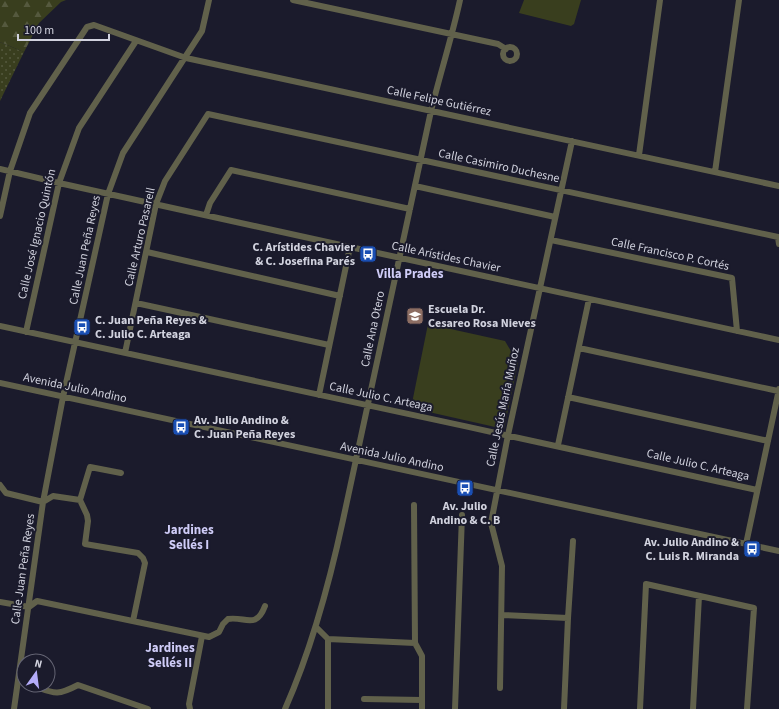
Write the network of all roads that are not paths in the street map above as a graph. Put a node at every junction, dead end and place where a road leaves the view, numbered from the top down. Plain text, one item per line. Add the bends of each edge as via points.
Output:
1 (209, 0) edge
2 (293, 0) edge
3 (460, 0) edge
4 (660, 0) edge
5 (739, 0) edge
6 (452, 35) junction
7 (136, 41) junction
8 (506, 49) dead end
9 (186, 58) junction
10 (431, 111) junction
11 (208, 114) joint
12 (572, 141) junction
13 (639, 156) junction
14 (421, 160) junction
15 (0, 169) edge
16 (10, 171) junction
17 (715, 172) junction
18 (59, 183) junction
19 (415, 186) junction
20 (779, 186) edge
21 (561, 190) junction
22 (108, 194) junction
23 (156, 204) junction
24 (410, 209) junction
25 (206, 215) junction
26 (0, 216) edge
27 (555, 217) junction
28 (551, 240) junction
29 (779, 244) edge
30 (350, 247) junction
31 (147, 252) junction
32 (399, 258) junction
33 (540, 288) junction
34 (340, 296) junction
35 (589, 299) junction
36 (136, 303) junction
37 (0, 326) edge
38 (737, 331) junction
39 (26, 332) junction
40 (779, 340) edge
41 (76, 342) junction
42 (329, 344) junction
43 (579, 348) junction
44 (125, 353) junction
45 (0, 383) edge
46 (779, 390) edge
47 (319, 395) junction
48 (64, 397) junction
49 (568, 397) junction
50 (367, 406) junction
51 (508, 435) junction
52 (768, 441) junction
53 (558, 446) junction
54 (356, 460) junction
55 (121, 473) dead end
56 (0, 485) edge
57 (497, 490) junction
58 (757, 490) junction
59 (80, 500) junction
60 (43, 502) junction
61 (414, 505) dead end
62 (462, 515) dead end
63 (573, 542) dead end
64 (746, 544) junction
65 (779, 551) edge
66 (699, 596) junction
67 (0, 602) edge
68 (264, 606) dead end
69 (29, 607) junction
70 (502, 615) junction
71 (568, 618) junction
72 (133, 621) junction
73 (316, 627) junction
74 (202, 636) junction
75 (328, 639) junction
76 (415, 643) junction
77 (24, 653) edge
78 (500, 688) dead end
79 (18, 693) edge
80 (56, 693) edge
81 (364, 699) dead end
82 (422, 700) junction
83 (14, 709) edge
84 (148, 709) edge
85 (190, 709) edge
86 (285, 709) edge
87 (328, 709) edge
88 (422, 709) edge
89 (455, 709) edge
90 (564, 709) edge
91 (640, 709) edge
92 (693, 709) edge
93 (748, 709) edge

1 - 9 street, Calle Juan Peña Reyes via 202,31
2 - 6 street
3 - 6 street, Calle Ana Otero
4 - 13 street
5 - 17 street
6 - 8 street via 498,44
6 - 10 street, Calle Ana Otero
7 - 9 street, Calle Felipe Gutiérrez
7 - 16 street, Calle Felipe Gutiérrez via 94,25 87,27 30,113
7 - 18 street, Calle José Ignacio Quintón via 78,128
9 - 10 street, Calle Felipe Gutiérrez
9 - 22 street, Calle Juan Peña Reyes via 123,153
10 - 12 street, Calle Felipe Gutiérrez
10 - 14 street, Calle Ana Otero
11 - 14 street, Calle Casimiro Duchesne
11 - 23 street, Calle Arturo Pasarell via 164,181
12 - 13 street, Calle Felipe Gutiérrez
12 - 21 street, Calle Jesús María Muñoz
13 - 17 street, Calle Felipe Gutiérrez
14 - 19 street, Calle Ana Otero
14 - 21 street, Calle Casimiro Duchesne
15 - 16 street, Calle Arístides Chavier
16 - 18 street, Calle Arístides Chavier
16 - 26 street
17 - 20 street, Calle Felipe Gutiérrez
18 - 22 street, Calle Arístides Chavier
18 - 39 street, Calle José Ignacio Quintón
19 - 24 street, Calle Ana Otero
19 - 27 street
21 - 27 street, Calle Jesús María Muñoz
21 - 29 street, Calle Casimiro Duchesne via 778,237
22 - 23 street, Calle Arístides Chavier
22 - 41 street, Calle Juan Peña Reyes
23 - 25 street, Calle Arístides Chavier
23 - 31 street, Calle Arturo Pasarell
24 - 25 street via 231,170 210,203
24 - 32 street, Calle Ana Otero
25 - 30 street, Calle Arístides Chavier
27 - 28 street, Calle Jesús María Muñoz
28 - 33 street, Calle Jesús María Muñoz
28 - 38 street, Calle Francisco P. Cortés via 732,278
30 - 32 street, Calle Arístides Chavier
30 - 34 street
31 - 34 street
31 - 36 street, Calle Arturo Pasarell
32 - 33 street, Calle Arístides Chavier
32 - 50 street, Calle Ana Otero
33 - 35 street, Calle Arístides Chavier
33 - 51 street, Calle Jesús María Muñoz
34 - 42 street
35 - 38 street, Calle Arístides Chavier
35 - 43 street
36 - 42 street
36 - 44 street, Calle Arturo Pasarell
37 - 39 street, Calle Julio C. Arteaga
38 - 40 street, Calle Arístides Chavier
39 - 41 street, Calle Julio C. Arteaga
41 - 44 street, Calle Julio C. Arteaga
41 - 48 street, Calle Juan Peña Reyes
42 - 47 street
43 - 46 street
43 - 49 street
44 - 47 street, Calle Julio C. Arteaga
45 - 48 street, Avenida Julio Andino
46 - 52 street
47 - 50 street, Calle Julio C. Arteaga
48 - 54 street, Avenida Julio Andino
48 - 60 street, Calle Juan Peña Reyes
49 - 52 street
49 - 53 street
50 - 51 street, Calle Julio C. Arteaga
50 - 54 street, Calle Ana Otero
51 - 53 street, Calle Julio C. Arteaga
51 - 57 street, Calle Jesús María Muñoz
52 - 58 street
53 - 58 street, Calle Julio C. Arteaga
54 - 57 street, Avenida Julio Andino
54 - 73 street, Calle Ana Otero
55 - 59 street via 90,467
56 - 60 street via 6,493
57 - 64 street, Avenida Julio Andino
57 - 70 street, Calle Jesús María Muñoz via 491,523 502,566
58 - 64 street
59 - 60 street via 53,496
59 - 72 street via 88,521 84,544 138,553 143,558 145,563
60 - 69 street, Calle Juan Peña Reyes
61 - 76 street
62 - 89 street
63 - 71 street
64 - 65 street, Avenida Julio Andino
66 - 91 street via 646,584
66 - 92 street
66 - 93 street via 754,608
67 - 69 street
68 - 74 street via 257,619 228,619 218,634
69 - 72 street via 37,601
69 - 77 street, Calle Juan Peña Reyes
70 - 71 street
70 - 78 street, Calle Jesús María Muñoz
71 - 90 street
72 - 74 street
73 - 75 street
73 - 86 street, Calle Ana Otero
74 - 85 street
75 - 76 street
75 - 87 street
76 - 82 street via 422,656
79 - 83 street, Calle Juan Peña Reyes
80 - 84 street via 78,685
81 - 82 street
82 - 88 street

